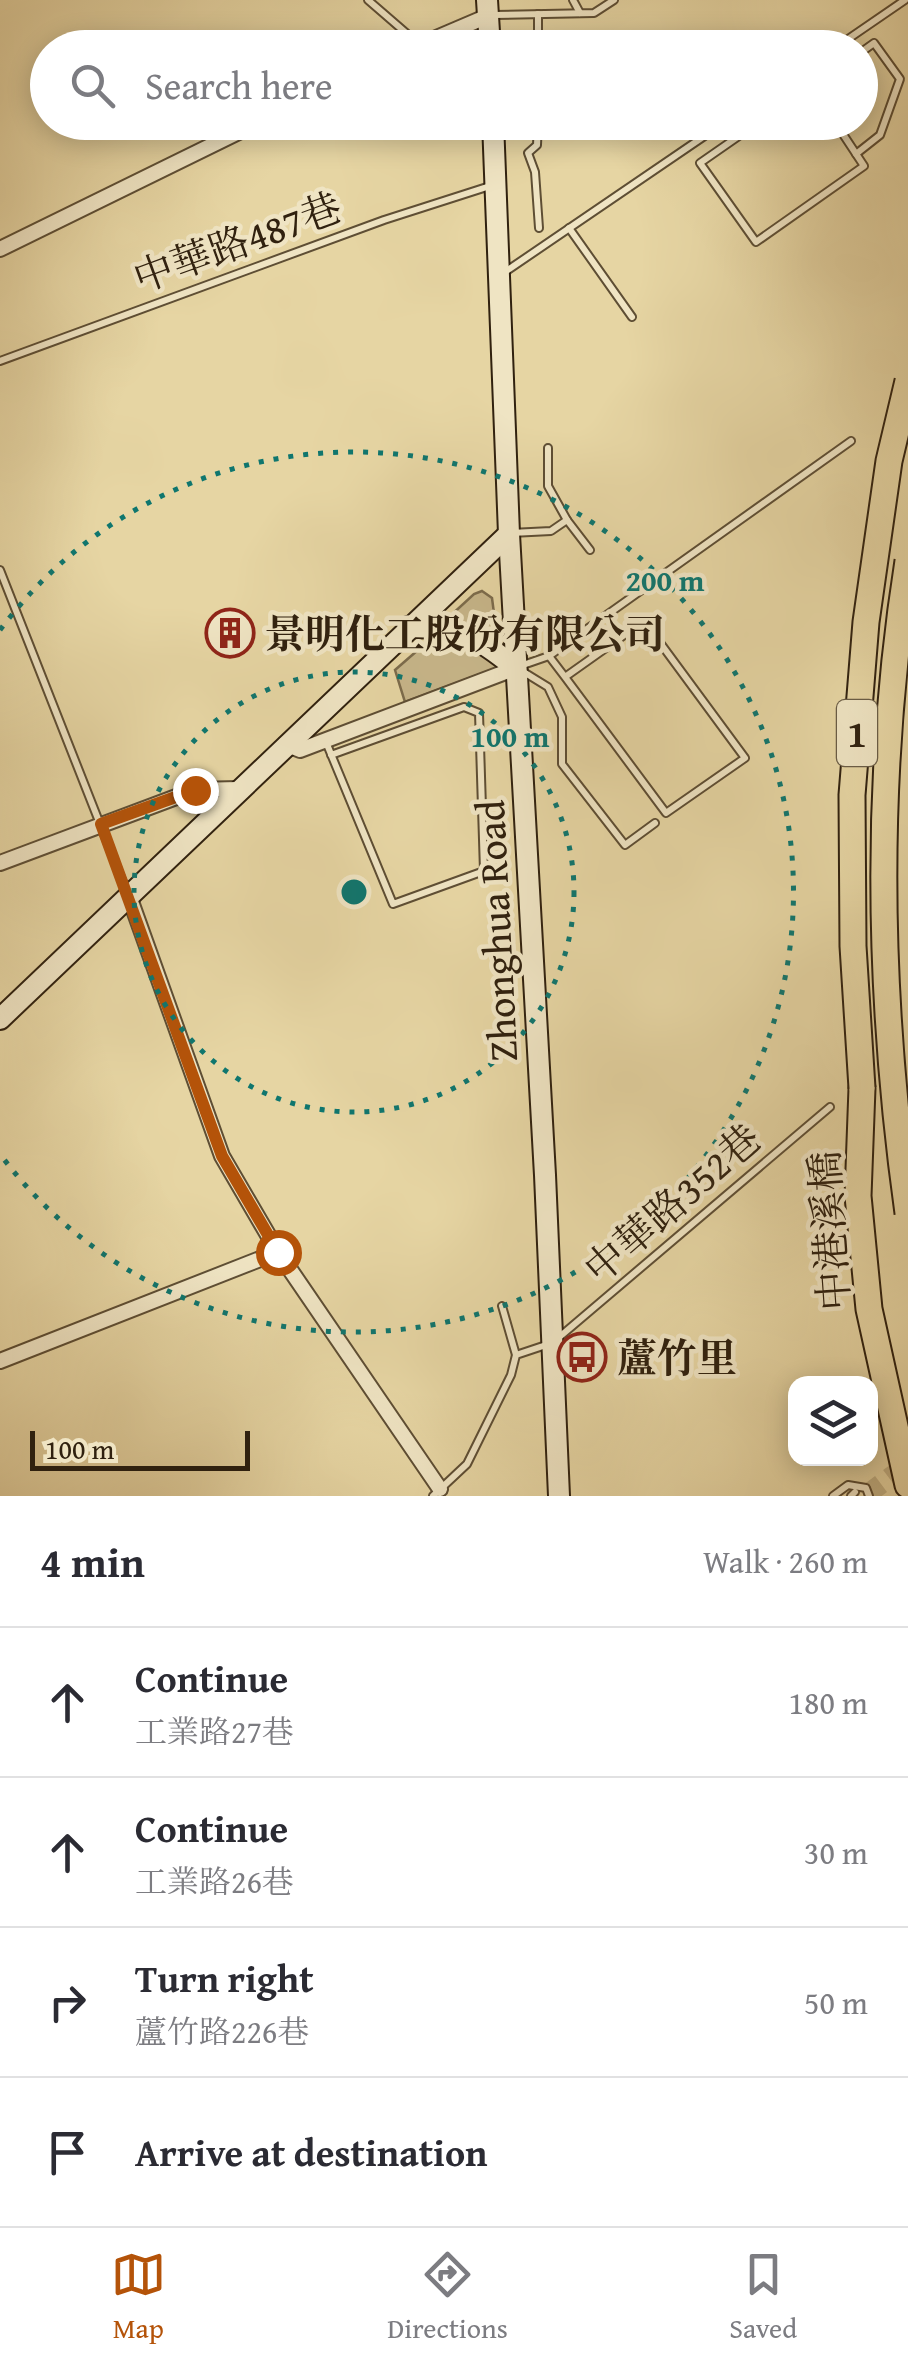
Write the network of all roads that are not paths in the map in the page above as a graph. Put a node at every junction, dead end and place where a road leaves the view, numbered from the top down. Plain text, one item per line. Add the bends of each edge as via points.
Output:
1 (368, 0) edge
2 (573, 0) edge
3 (614, 0) edge
4 (905, 0) edge
5 (488, 8) edge
6 (580, 13) junction
7 (538, 14) junction
8 (399, 30) edge
9 (446, 30) edge
10 (538, 30) edge
11 (861, 30) edge
12 (878, 49) edge
13 (878, 137) edge
14 (223, 140) edge
15 (494, 140) edge
16 (538, 140) edge
17 (699, 140) edge
18 (732, 140) edge
19 (847, 140) edge
20 (874, 140) edge
21 (856, 154) junction
22 (496, 184) junction
23 (539, 228) dead end
24 (569, 228) junction
25 (0, 250) edge
26 (500, 275) junction
27 (632, 317) dead end
28 (0, 361) edge
29 (908, 381) edge
30 (851, 440) dead end
31 (548, 448) dead end
32 (568, 520) junction
33 (509, 534) junction
34 (590, 550) dead end
35 (908, 561) edge
36 (0, 570) edge
37 (408, 627) junction
38 (550, 656) junction
39 (516, 668) junction
40 (564, 677) junction
41 (285, 744) junction
42 (329, 748) junction
43 (238, 789) junction
44 (655, 823) dead end
45 (101, 824) junction
46 (0, 862) edge
47 (128, 896) junction
48 (0, 1019) edge
49 (830, 1107) dead end
50 (908, 1213) edge
51 (278, 1252) junction
52 (502, 1306) dead end
53 (553, 1342) junction
54 (516, 1355) junction
55 (0, 1361) edge
56 (908, 1486) edge
57 (437, 1492) edge
58 (559, 1496) edge
59 (833, 1496) edge
60 (868, 1496) edge

1 - 8 lane
2 - 6 lane
3 - 6 lane
4 - 11 lane
5 - 7 lane
5 - 9 street
6 - 7 lane
7 - 10 lane
12 - 13 lane via 900,79
14 - 25 street
15 - 22 street, Zhonghua Road
16 - 23 lane via 528,153
17 - 24 lane
18 - 21 lane via 700,162 756,242 864,166
19 - 21 lane
20 - 21 lane
22 - 26 street, Zhonghua Road
22 - 28 lane, 中華路487巷
24 - 26 lane
24 - 27 lane
26 - 33 street, Zhonghua Road
29 - 56 highway, 中港溪橋 / 1, bridge via 866,622 852,795 852,946 862,1088 858,1196 869,1309
30 - 38 lane
31 - 32 lane via 548,486
32 - 33 lane via 551,531
32 - 34 lane
33 - 37 street
33 - 39 street, Zhonghua Road
35 - 50 highway, 1, bridge via 890,712 884,852 888,995
36 - 45 lane
37 - 39 street via 470,635
37 - 41 street
38 - 39 lane
38 - 40 lane
39 - 42 street
39 - 44 lane via 548,687 562,717 562,764 626,845
39 - 53 street, Zhonghua Road
40 - 40 lane via 666,813 746,758 644,622
41 - 42 street
41 - 43 street
42 - 42 lane via 393,904 484,871 479,713 464,707
43 - 45 street via 195,790
43 - 47 street
45 - 46 street
45 - 47 lane
47 - 48 street
47 - 51 street via 222,1156
49 - 53 lane, 中華路352巷
51 - 55 street
51 - 57 street
52 - 54 lane
53 - 54 lane
53 - 58 street, Zhonghua Road
54 - 57 lane via 466,1464
59 - 60 lane via 848,1485 866,1488

